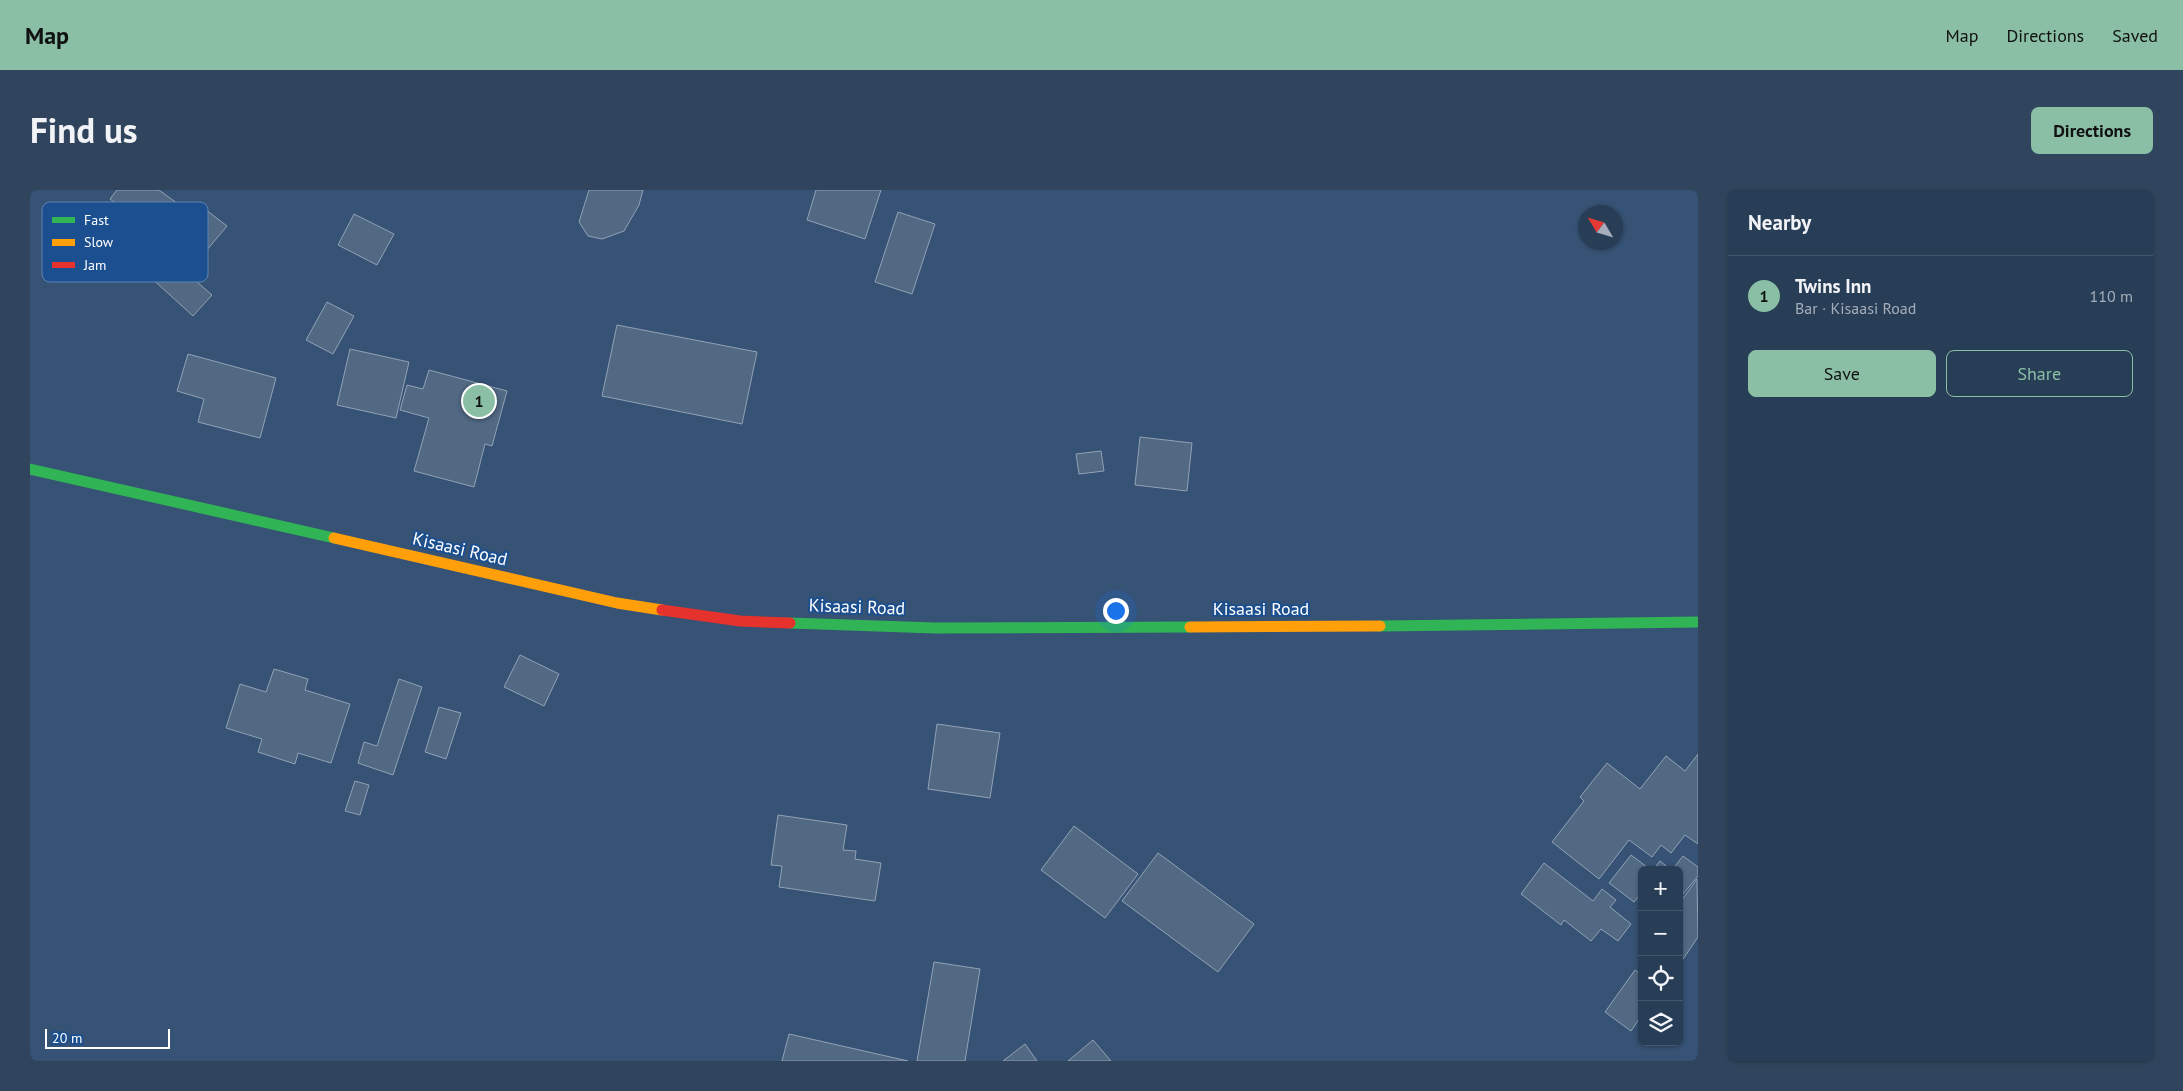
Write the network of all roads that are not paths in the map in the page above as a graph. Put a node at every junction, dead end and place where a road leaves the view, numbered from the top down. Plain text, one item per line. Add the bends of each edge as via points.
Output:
1 (30, 470) edge
2 (1698, 622) edge

1 - 2 main road, Kisaasi Road via 617,603 740,621 935,628

